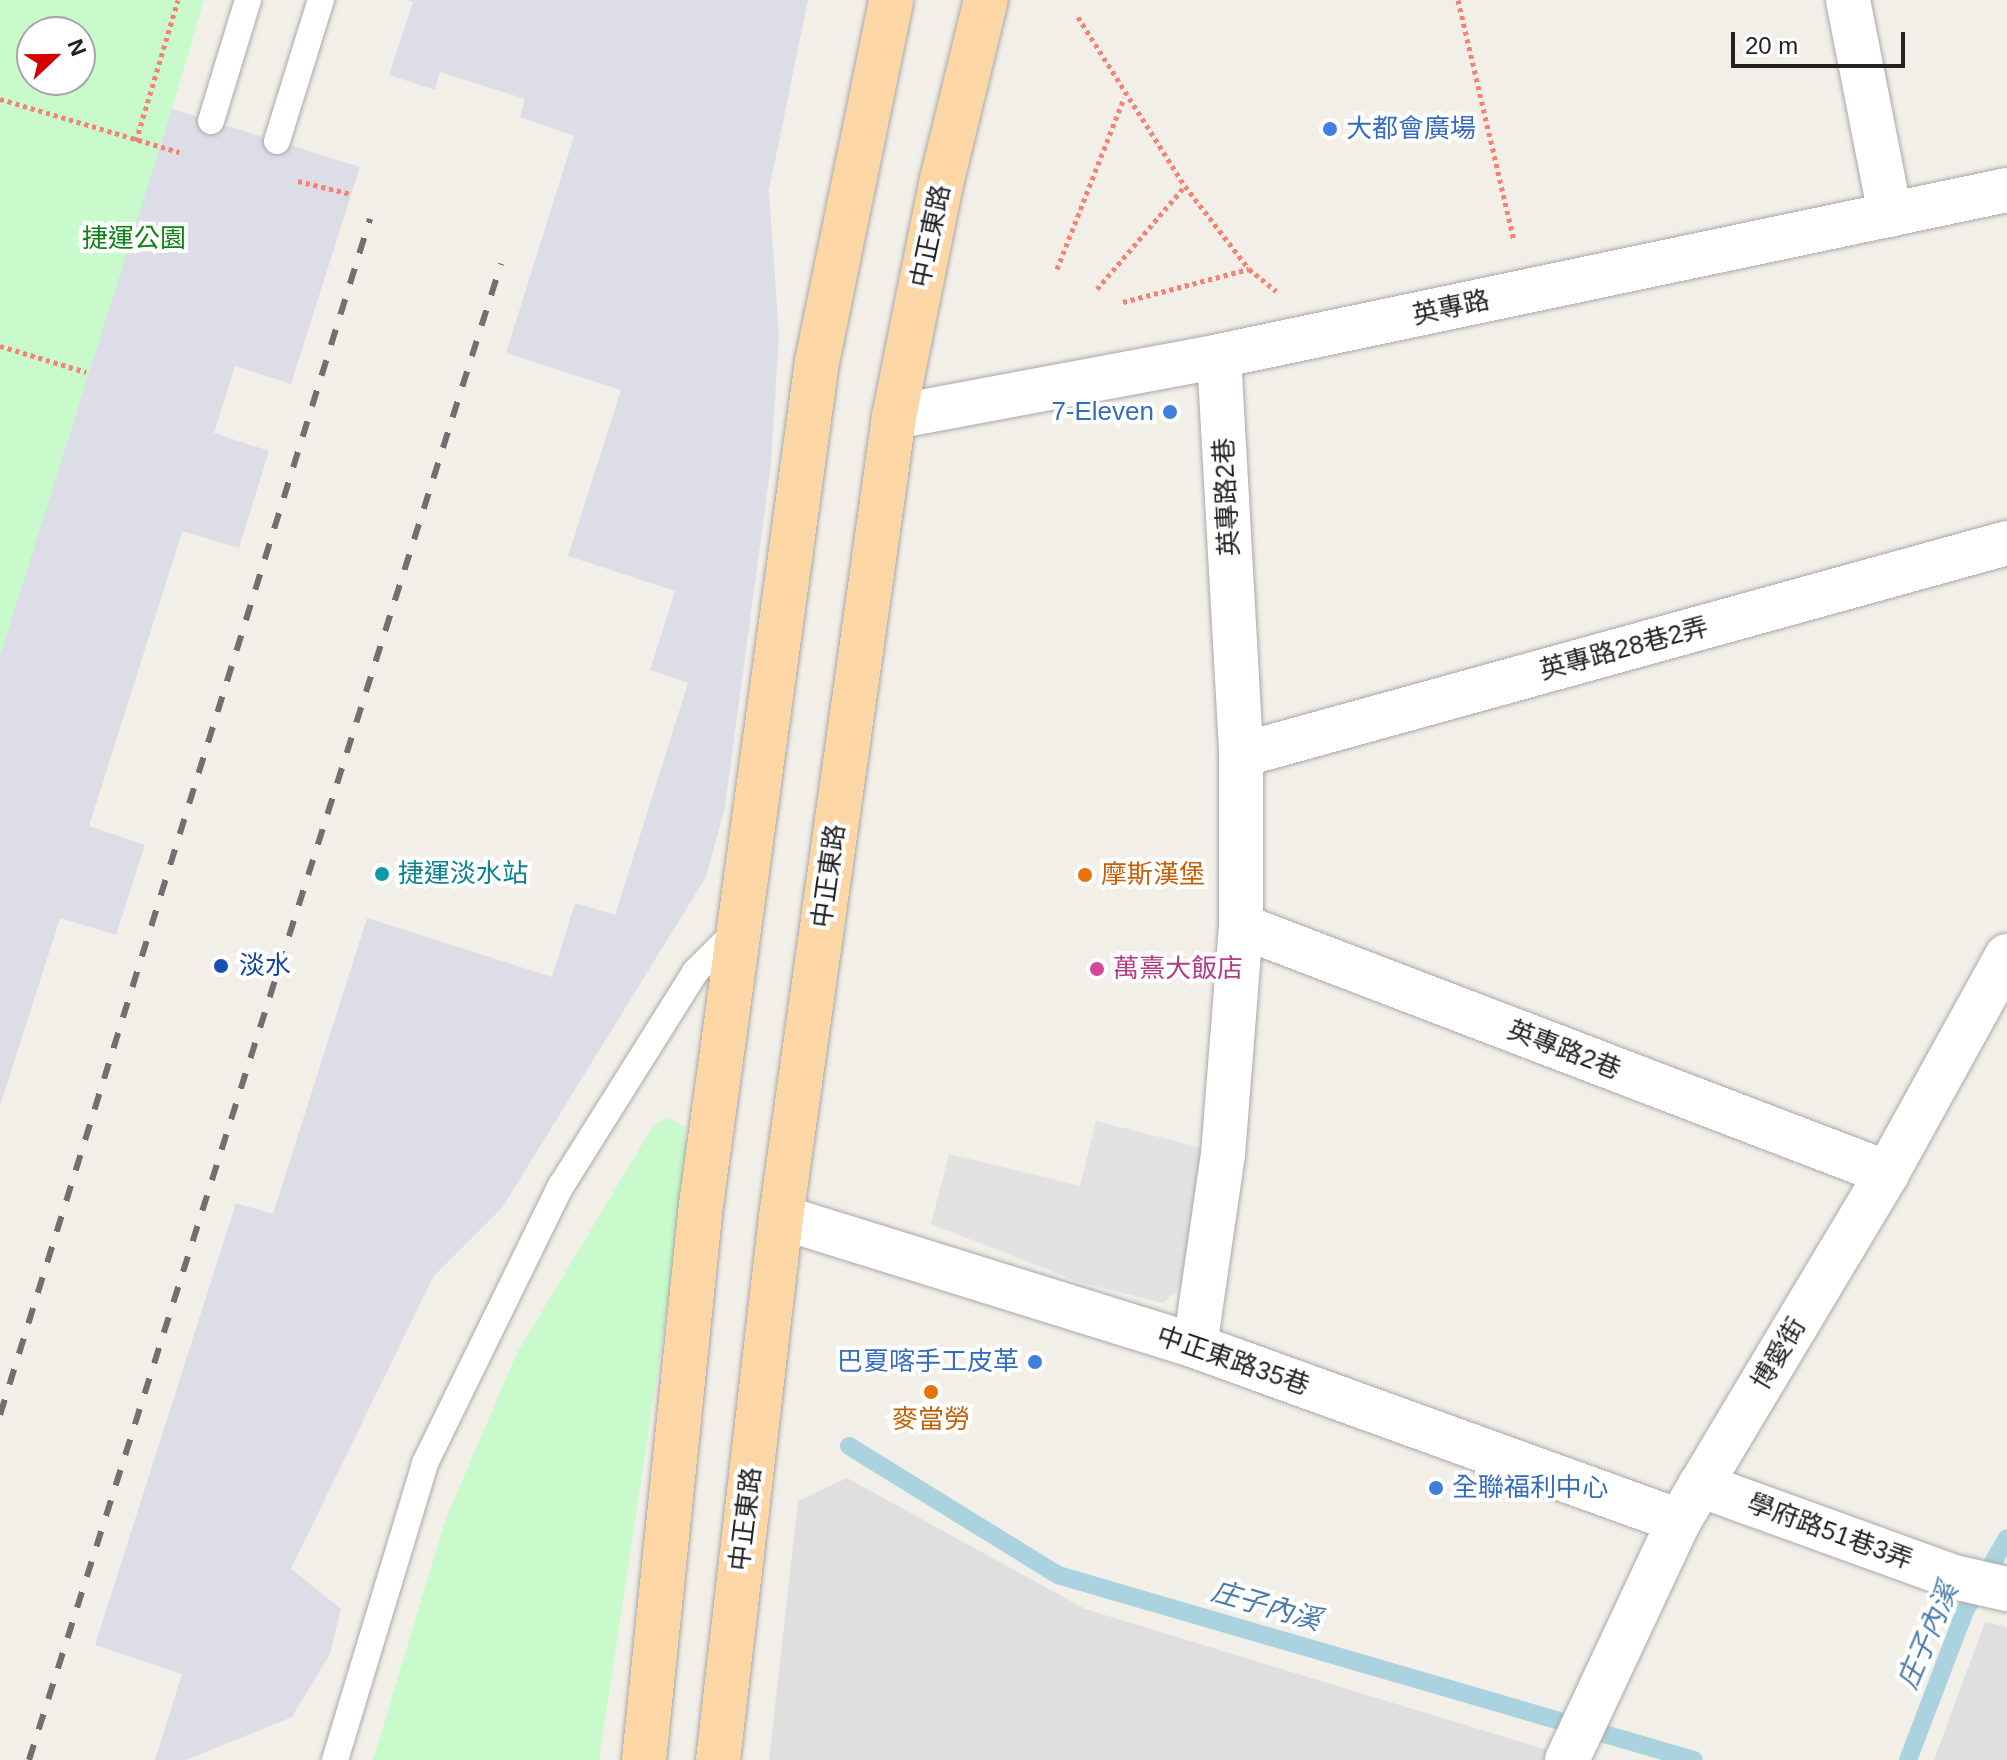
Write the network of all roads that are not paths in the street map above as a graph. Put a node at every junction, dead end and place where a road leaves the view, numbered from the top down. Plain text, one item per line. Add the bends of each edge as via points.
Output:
1 (248, 0) edge
2 (321, 0) edge
3 (891, 0) edge
4 (986, 0) edge
5 (1848, 0) edge
6 (211, 121) dead end
7 (277, 141) dead end
8 (2007, 190) edge
9 (1890, 215) junction
10 (1219, 356) junction
11 (894, 417) junction
12 (2007, 543) edge
13 (1241, 755) junction
14 (1241, 926) junction
15 (739, 927) junction
16 (2007, 956) edge
17 (1887, 1173) junction
18 (781, 1217) junction
19 (1195, 1346) junction
20 (1690, 1503) junction
21 (2007, 1589) edge
22 (335, 1760) edge
23 (644, 1760) edge
24 (718, 1760) edge
25 (1567, 1760) edge

1 - 6 lane
2 - 7 lane
3 - 15 main road via 817,362
4 - 11 main road, 中正東路 via 942,180
5 - 9 street
8 - 9 street, 英專路
9 - 10 street, 英專路
10 - 11 street, 英專路
10 - 13 street, 英專路2巷
11 - 18 main road, 中正東路
12 - 13 street, 英專路28巷2弄
13 - 14 street, 英專路2巷
14 - 17 street, 英專路2巷
14 - 19 street, 英專路2巷 via 1223,1155
15 - 22 lane via 695,972 561,1186 425,1463
15 - 23 main road via 701,1205
16 - 17 street, 博愛街
17 - 20 street, 博愛街
18 - 19 street, 中正東路35巷
18 - 24 main road, 中正東路
19 - 20 street, 中正東路35巷
20 - 21 street, 學府路51巷3弄
20 - 25 street, 博愛街

